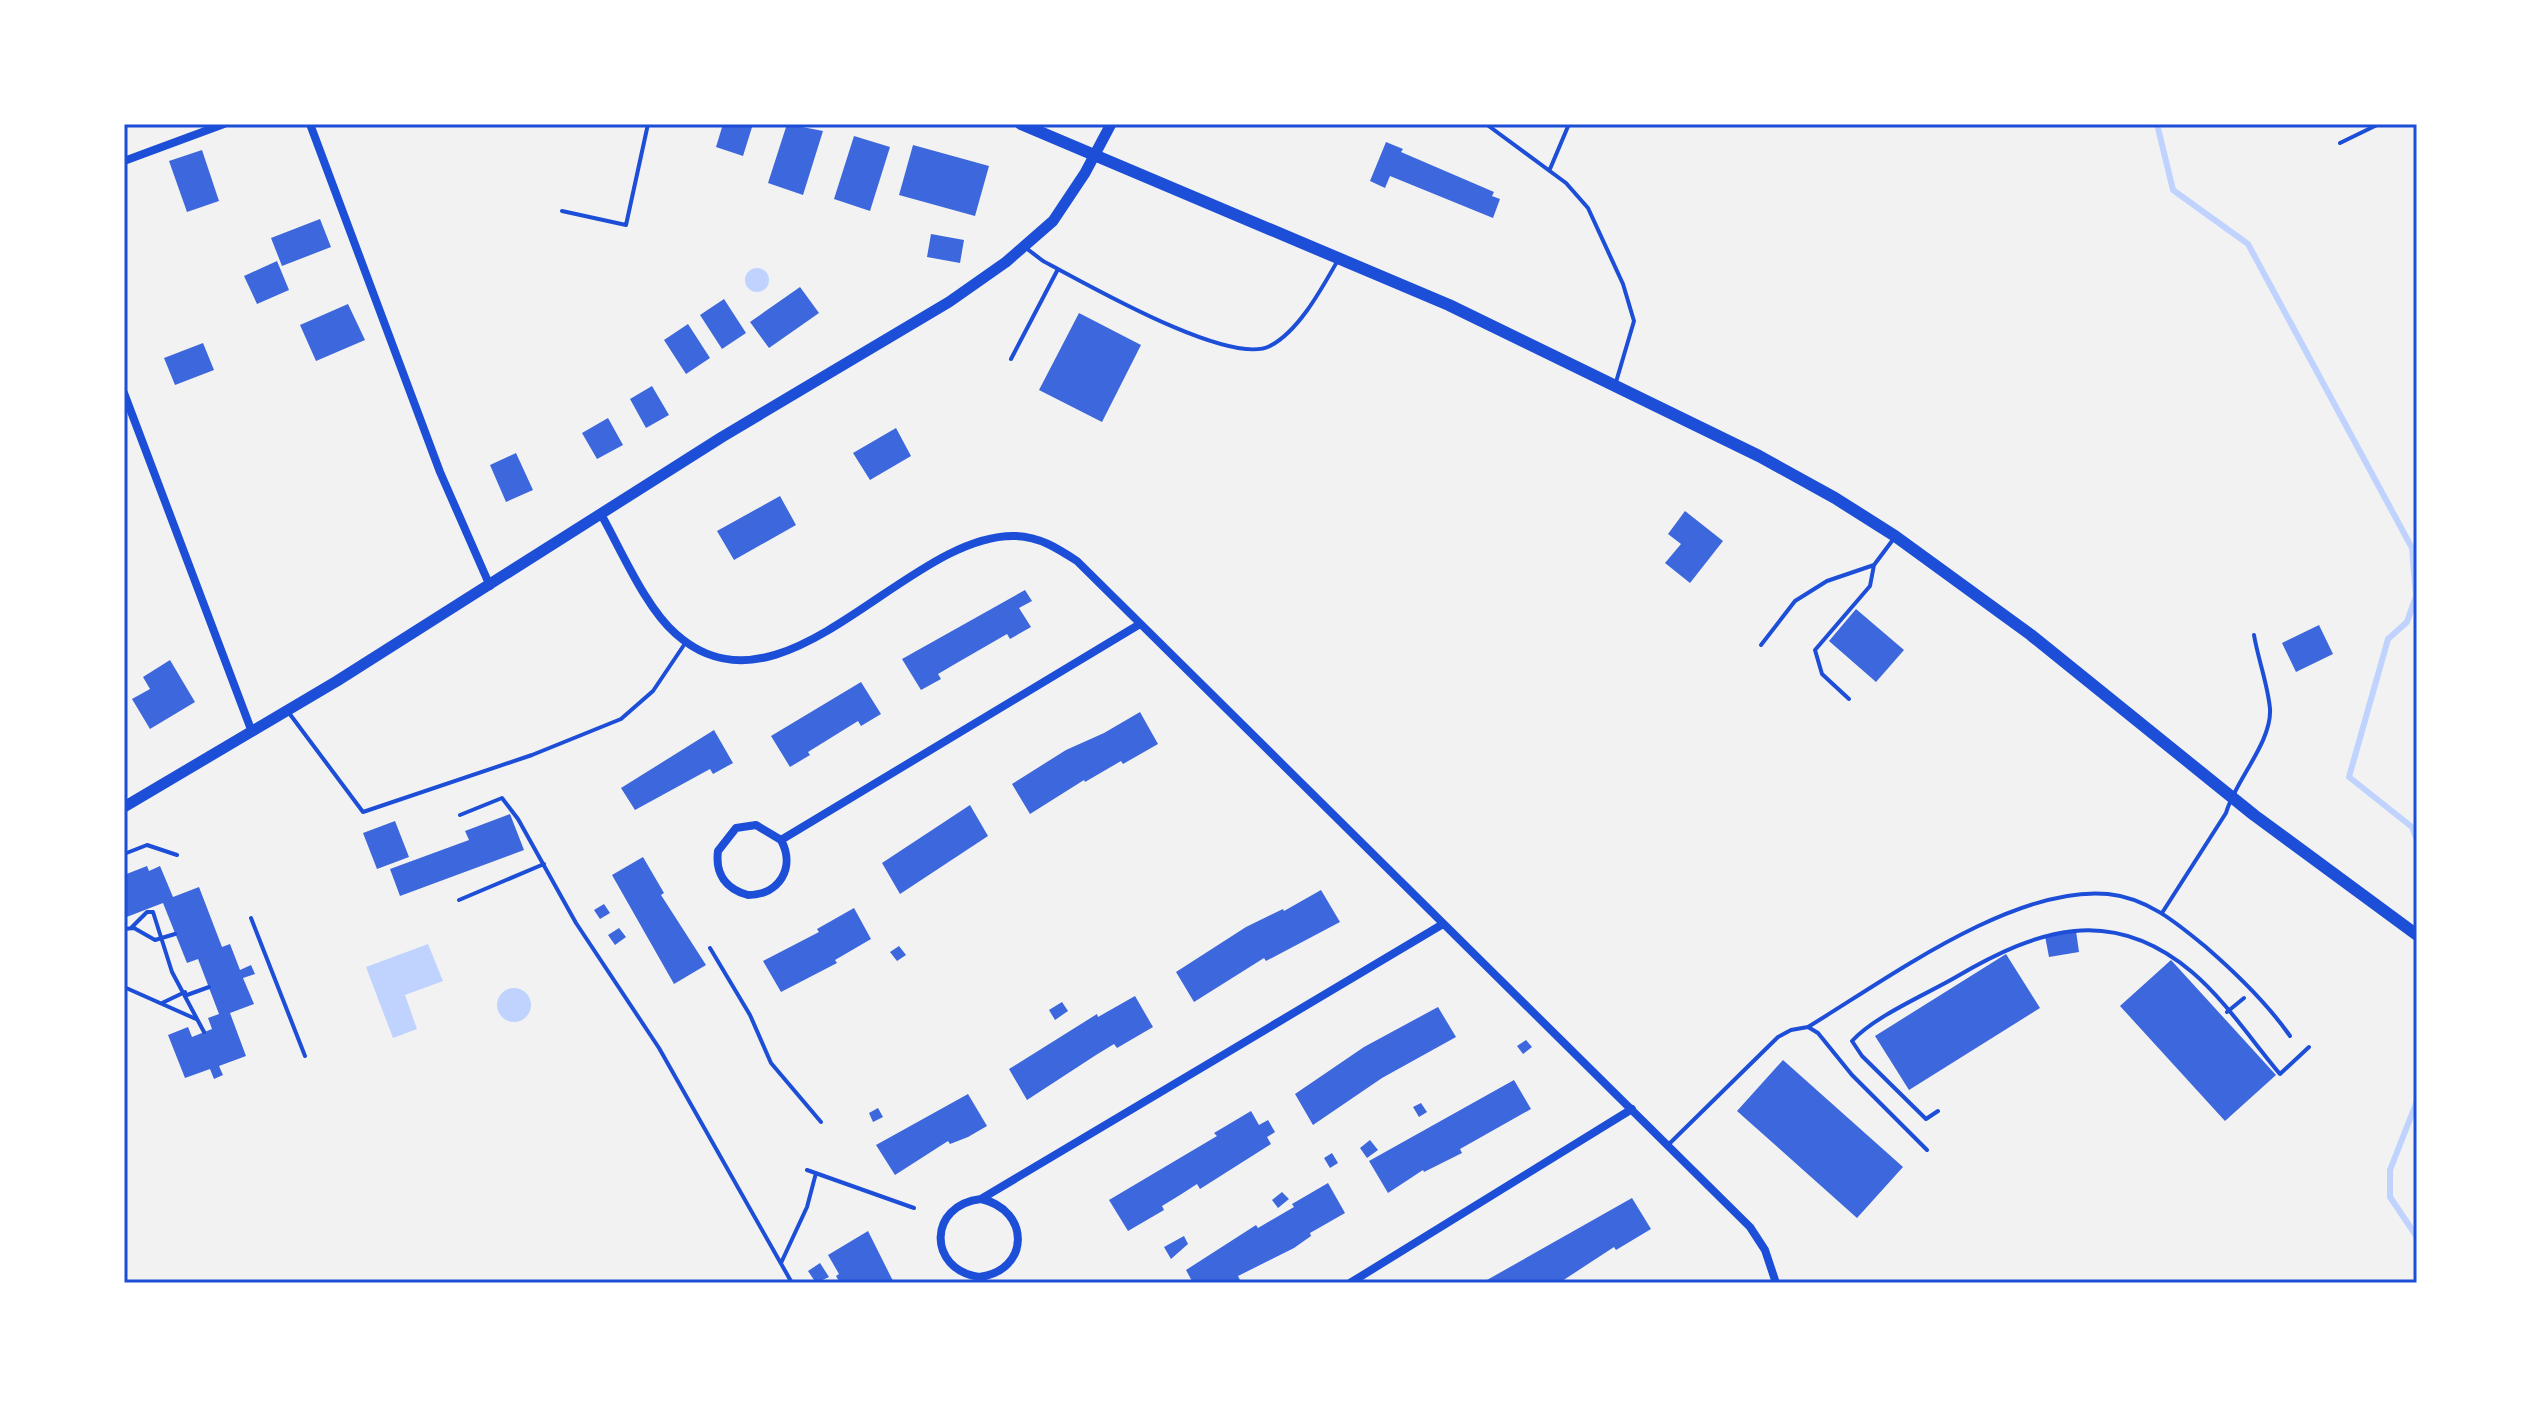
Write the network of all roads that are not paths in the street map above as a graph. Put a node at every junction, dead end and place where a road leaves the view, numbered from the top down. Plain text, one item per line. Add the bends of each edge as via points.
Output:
1 (224, 124) edge
2 (310, 124) edge
3 (648, 124) edge
4 (1021, 124) edge
5 (1111, 124) edge
6 (1486, 124) edge
7 (1569, 124) edge
8 (2379, 124) edge
9 (2340, 143) dead end
10 (1095, 155) junction
11 (124, 161) edge
12 (1550, 169) junction
13 (562, 211) dead end
14 (1024, 246) junction
15 (1338, 259) junction
16 (1058, 269) junction
17 (1011, 359) dead end
18 (1615, 384) junction
19 (124, 393) edge
20 (602, 516) junction
21 (1895, 536) junction
22 (1874, 565) junction
23 (490, 586) junction
24 (1140, 624) junction
25 (2254, 635) dead end
26 (686, 642) junction
27 (1761, 645) dead end
28 (1849, 699) dead end
29 (288, 711) junction
30 (252, 732) junction
31 (2231, 797) junction
32 (124, 807) edge
33 (781, 840) junction
34 (2162, 913) junction
35 (1443, 924) junction
36 (2417, 935) edge
37 (1808, 1027) junction
38 (2290, 1036) dead end
39 (1632, 1109) junction
40 (1668, 1145) junction
41 (1927, 1150) dead end
42 (981, 1199) junction
43 (1350, 1283) edge
44 (1776, 1283) edge

1 - 11 street
2 - 23 street via 440,472
3 - 13 lane via 626,225
4 - 10 main road
5 - 10 street
6 - 12 lane
7 - 12 lane
8 - 9 lane
10 - 14 street via 1053,221
10 - 15 main road
12 - 18 lane via 1588,208 1623,284 1634,321
14 - 16 lane
14 - 20 street via 949,302 722,437
15 - 16 lane via 1292,326 1270,346 1250,351 1207,341
15 - 18 main road
16 - 17 lane
18 - 21 main road via 1759,456
19 - 30 street
20 - 23 street
20 - 26 street via 656,610
21 - 22 lane
21 - 31 main road via 2031,635
22 - 27 lane via 1827,581 1795,601
22 - 28 lane via 1870,586 1815,650 1822,674
23 - 29 street
24 - 26 street via 1077,561 1044,541 1015,536 982,541 949,557 780,655 729,660
24 - 33 street
24 - 35 street
25 - 31 lane via 2270,711 2256,754
26 - 29 lane via 653,691 621,719 363,812
29 - 30 street
30 - 32 street
31 - 34 lane
31 - 36 main road
33 - 33 street via 786,869 768,892 748,895 723,880 718,851 736,828 756,825
34 - 37 lane via 2108,894 2028,903
34 - 38 lane via 2252,991
35 - 39 street
35 - 42 street
37 - 40 lane via 1778,1037
37 - 41 lane
39 - 40 street
39 - 43 street
40 - 44 street via 1750,1227
42 - 42 street via 1003,1207 1018,1236 1007,1266 979,1277 952,1265 941,1233 959,1205

